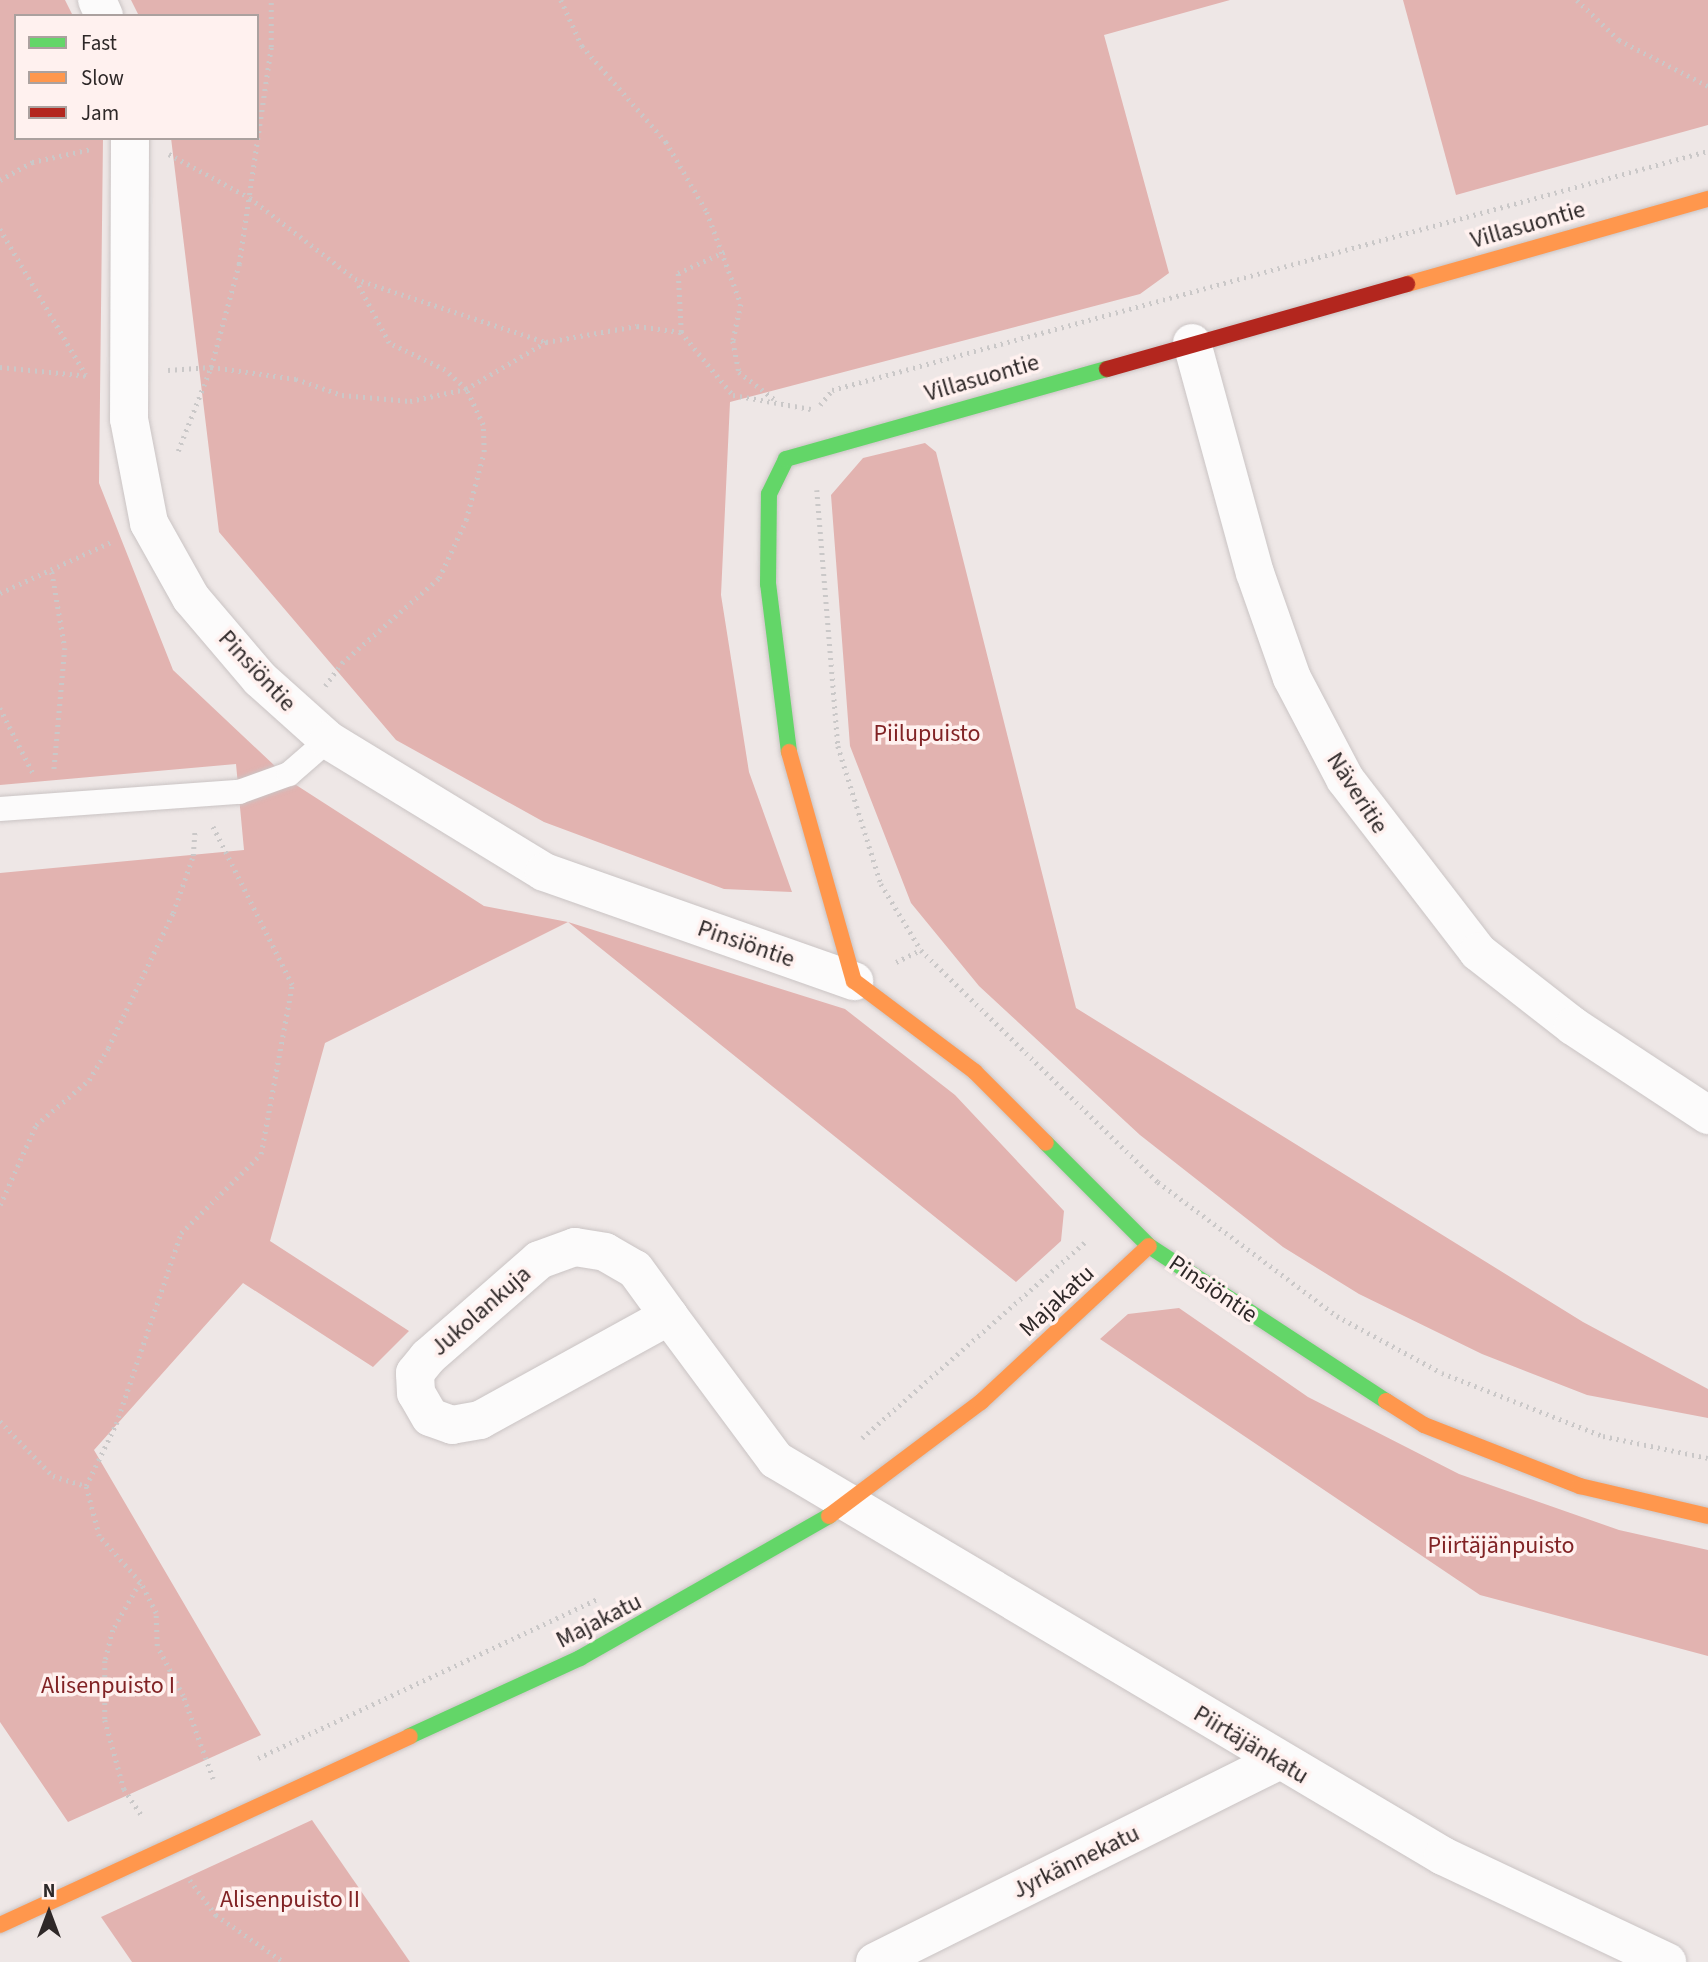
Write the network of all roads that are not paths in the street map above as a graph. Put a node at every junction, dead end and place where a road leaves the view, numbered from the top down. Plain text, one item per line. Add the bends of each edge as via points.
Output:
1 (130, 146) edge
2 (1708, 199) edge
3 (1192, 343) junction
4 (315, 729) junction
5 (0, 809) edge
6 (854, 981) junction
7 (1708, 1115) edge
8 (1149, 1246) junction
9 (670, 1316) junction
10 (850, 1503) junction
11 (1708, 1516) edge
12 (1278, 1762) junction
13 (0, 1925) edge
14 (875, 1962) edge
15 (1667, 1962) edge

1 - 4 street, Pinsiöntie via 129,419 149,523 191,598
2 - 3 street, Villasuontie
3 - 6 street, Villasuontie via 786,459 769,495 768,584 782,728
3 - 7 street, Näveritie via 1259,586 1292,678 1345,779 1478,951 1573,1026
4 - 5 lane via 289,774 239,792 45,801
4 - 6 street, Pinsiöntie via 544,872
6 - 8 street, Pinsiöntie via 975,1072
8 - 10 street, Majakatu via 981,1402
8 - 11 street, Pinsiöntie via 1424,1424 1580,1486
9 - 9 street, Jukolankuja via 635,1269 605,1252 575,1247 539,1260 428,1357 415,1373 416,1394 430,1417 452,1425 480,1420
9 - 10 street, Jukolankuja via 776,1460
10 - 12 street, Piirtäjänkatu
10 - 13 street, Majakatu via 579,1658
12 - 14 street, Jyrkännekatu
12 - 15 street, Piirtäjänkatu via 1443,1856

